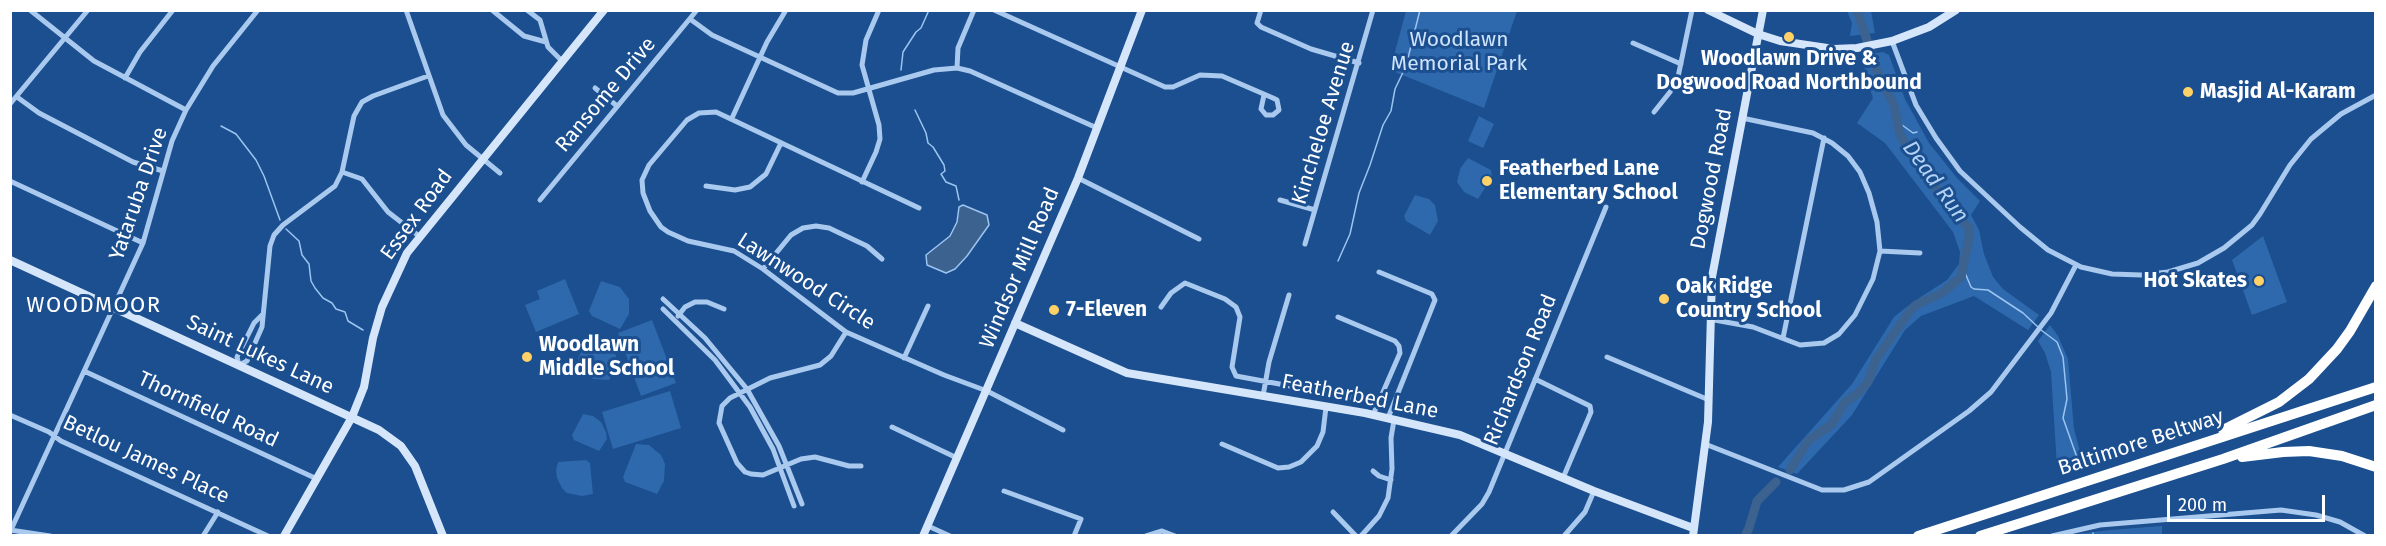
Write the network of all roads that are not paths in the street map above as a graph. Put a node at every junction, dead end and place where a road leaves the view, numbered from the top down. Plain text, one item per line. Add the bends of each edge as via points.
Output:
1 (30, 10) edge
2 (88, 10) edge
3 (173, 10) edge
4 (258, 10) edge
5 (406, 10) edge
6 (492, 10) edge
7 (527, 10) edge
8 (604, 10) edge
9 (697, 10) edge
10 (786, 10) edge
11 (879, 10) edge
12 (974, 10) edge
13 (994, 10) edge
14 (1142, 10) edge
15 (1261, 10) edge
16 (1373, 10) edge
17 (1692, 10) edge
18 (1708, 10) edge
19 (1763, 10) edge
20 (1956, 10) edge
21 (690, 19) junction
22 (1758, 34) junction
23 (65, 39) junction
24 (1892, 41) junction
25 (546, 42) junction
26 (1634, 43) dead end
27 (760, 58) junction
28 (562, 62) junction
29 (1359, 63) junction
30 (1681, 64) junction
31 (1120, 67) junction
32 (957, 68) junction
33 (428, 76) junction
34 (125, 78) junction
35 (595, 88) dead end
36 (868, 89) junction
37 (1264, 95) dead end
38 (2376, 95) edge
39 (17, 97) junction
40 (10, 104) edge
41 (617, 106) junction
42 (186, 110) junction
43 (1654, 112) dead end
44 (732, 118) junction
45 (1742, 118) junction
46 (1097, 128) junction
47 (1824, 138) junction
48 (781, 142) junction
49 (483, 158) junction
50 (163, 171) junction
51 (342, 172) junction
52 (500, 173) dead end
53 (1078, 178) junction
54 (10, 181) edge
55 (862, 182) junction
56 (706, 186) dead end
57 (540, 200) dead end
58 (1280, 200) dead end
59 (1606, 207) dead end
60 (919, 208) dead end
61 (1315, 210) junction
62 (419, 236) junction
63 (1199, 239) dead end
64 (143, 243) junction
65 (1305, 244) dead end
66 (1880, 251) junction
67 (1920, 253) dead end
68 (882, 259) dead end
69 (10, 260) edge
70 (2076, 265) junction
71 (763, 269) junction
72 (1379, 272) dead end
73 (2376, 286) edge
74 (1289, 295) dead end
75 (663, 299) dead end
76 (928, 306) dead end
77 (1161, 307) dead end
78 (114, 308) junction
79 (663, 309) dead end
80 (724, 309) dead end
81 (679, 313) junction
82 (261, 315) junction
83 (1338, 317) dead end
84 (675, 319) junction
85 (1709, 319) junction
86 (1016, 323) junction
87 (846, 332) junction
88 (1783, 338) junction
89 (1607, 357) dead end
90 (904, 358) junction
91 (239, 365) junction
92 (84, 371) junction
93 (1535, 379) junction
94 (1266, 380) junction
95 (2376, 387) edge
96 (747, 389) junction
97 (740, 392) junction
98 (987, 392) junction
99 (1263, 396) junction
100 (1709, 400) junction
101 (1377, 402) junction
102 (2376, 405) edge
103 (1326, 407) junction
104 (10, 415) edge
105 (1373, 415) junction
106 (352, 417) junction
107 (1391, 419) junction
108 (892, 427) dead end
109 (1063, 430) dead end
110 (55, 436) junction
111 (1222, 444) dead end
112 (1705, 444) junction
113 (1506, 453) junction
114 (2167, 454) junction
115 (957, 458) junction
116 (2223, 459) junction
117 (788, 465) junction
118 (861, 466) dead end
119 (2376, 467) edge
120 (781, 468) junction
121 (1373, 471) dead end
122 (1563, 478) junction
123 (318, 479) junction
124 (1391, 480) junction
125 (1004, 491) dead end
126 (1594, 491) junction
127 (802, 504) dead end
128 (794, 506) dead end
129 (218, 512) junction
130 (1333, 512) dead end
131 (927, 526) junction
132 (11, 531) edge
133 (1693, 532) edge
134 (50, 536) edge
135 (203, 536) edge
136 (268, 536) edge
137 (284, 536) edge
138 (443, 536) edge
139 (923, 536) edge
140 (950, 536) edge
141 (1074, 536) edge
142 (1146, 536) edge
143 (1175, 536) edge
144 (1356, 536) edge
145 (1361, 536) edge
146 (1451, 536) edge
147 (1564, 536) edge
148 (1918, 536) edge
149 (1980, 536) edge
150 (2052, 536) edge
151 (2365, 536) edge

1 - 23 street
2 - 23 street
3 - 34 street
4 - 42 street, Yataruba Drive via 213,66
5 - 33 street
6 - 25 street via 524,36
7 - 25 street via 540,21
8 - 28 street, Essex Road
9 - 21 street, Ransome Drive
10 - 27 street
11 - 36 street via 862,57
12 - 32 street via 958,48
13 - 31 street
14 - 31 street, Windsor Mill Road
15 - 29 street via 1257,20 1261,27 1318,52
16 - 29 street, Kincheloe Avenue
17 - 30 street
18 - 22 street
19 - 22 street, Dogwood Road
20 - 24 street via 1928,28
21 - 27 street via 712,36
21 - 41 street, Ransome Drive
22 - 24 street via 1780,41 1845,49
22 - 45 street, Dogwood Road
23 - 34 street
23 - 39 street
24 - 70 street via 1916,105 1953,162 2028,234
25 - 28 street
26 - 30 street
27 - 36 street via 838,93
27 - 44 street
28 - 49 street, Essex Road
29 - 61 street, Kincheloe Avenue
30 - 43 street via 1674,84
31 - 37 street via 1165,87 1200,75 1214,75
31 - 46 street, Windsor Mill Road
32 - 36 street via 933,70
32 - 46 street
33 - 49 street via 449,125
33 - 51 street via 362,102 354,116
34 - 42 street
35 - 41 street
36 - 55 street via 880,139
38 - 70 street via 2350,108 2316,134 2290,165 2252,225 2210,257 2177,270 2149,274 2103,273
39 - 40 street
39 - 50 street via 39,113 133,162
41 - 57 street, Ransome Drive
42 - 50 street, Yataruba Drive
44 - 48 street, Lawnwood Circle
44 - 71 street, Lawnwood Circle via 711,111 687,120 644,172 643,194 655,220 668,232 688,241 734,251
45 - 47 street
45 - 85 street, Dogwood Road via 1715,257
46 - 53 street, Windsor Mill Road
47 - 66 street via 1848,156 1860,172 1877,222
47 - 88 street
48 - 55 street, Lawnwood Circle
48 - 56 street via 766,174 750,187 735,190
49 - 52 street
49 - 62 street, Essex Road
50 - 64 street, Yataruba Drive
51 - 62 street via 362,179 388,212
51 - 82 street via 329,193 273,235
53 - 63 street
53 - 86 street, Windsor Mill Road
54 - 64 street
55 - 60 street, Lawnwood Circle
58 - 61 street
59 - 93 street, Richardson Road
61 - 65 street, Kincheloe Avenue
62 - 106 street, Essex Road via 397,270 382,307 364,387
64 - 78 street, Yataruba Drive
66 - 67 street
66 - 88 street via 1866,297 1839,334 1808,346
68 - 71 street via 867,246 816,226 791,235
69 - 78 street, Saint Lukes Lane
70 - 112 street via 2039,330 1981,402 1869,482 1834,491 1807,486
71 - 87 street, Lawnwood Circle
72 - 107 street via 1432,294 1435,300
73 - 114 highway via 2337,349 2294,392 2251,418
74 - 94 street
75 - 81 street
76 - 90 street
77 - 94 street via 1185,283 1232,303 1239,312 1240,324 1233,371 1239,377
78 - 91 street, Saint Lukes Lane
78 - 92 street, Yataruba Drive
79 - 84 street
80 - 81 street via 700,301
81 - 84 street
81 - 96 street
82 - 91 street via 237,357
82 - 91 street via 262,327 247,361
83 - 101 street via 1399,346 1400,353
84 - 97 street
85 - 88 street via 1753,327
85 - 100 street, Dogwood Road
86 - 98 street, Windsor Mill Road
86 - 99 street, Featherbed Lane via 1127,373
87 - 90 street, Lawnwood Circle
87 - 96 street via 831,356 820,365 770,378
89 - 100 street
90 - 98 street, Lawnwood Circle
91 - 106 street, Saint Lukes Lane
92 - 110 street, Yataruba Drive
92 - 123 street, Thornfield Road
93 - 113 street, Richardson Road
93 - 122 street via 1590,406 1591,412
94 - 99 street
94 - 101 street
95 - 114 highway, Baltimore Beltway
96 - 97 street
96 - 117 street
97 - 120 street
97 - 120 street via 722,406 718,418 737,463 745,472 757,476
98 - 109 street, Lawnwood Circle
98 - 115 street, Windsor Mill Road
99 - 103 street, Featherbed Lane
100 - 112 street, Dogwood Road
101 - 105 street
102 - 116 highway, Baltimore Beltway
103 - 105 street, Featherbed Lane
103 - 111 street via 1317,446 1301,462 1289,467 1271,465
104 - 110 street, Betlou James Place
105 - 107 street, Featherbed Lane
106 - 123 street, Essex Road
106 - 138 street, Saint Lukes Lane via 379,429 408,455
107 - 113 street, Featherbed Lane via 1460,435
107 - 124 street
108 - 115 street
110 - 129 street, Betlou James Place
110 - 132 street, Yataruba Drive
112 - 133 street, Dogwood Road
113 - 122 street, Featherbed Lane
113 - 146 street, Richardson Road via 1486,498
114 - 148 highway, Baltimore Beltway
115 - 131 street, Windsor Mill Road
116 - 119 highway via 2309,451
116 - 149 highway, Baltimore Beltway
117 - 118 street via 815,457
117 - 120 street
117 - 127 street
120 - 128 street
121 - 124 street
122 - 126 street, Featherbed Lane
123 - 137 street, Essex Road
124 - 145 street via 1384,507
125 - 141 street via 1081,519
126 - 133 street, Featherbed Lane
126 - 147 street via 1585,512
129 - 135 street
129 - 136 street, Betlou James Place
130 - 144 street
131 - 139 street, Windsor Mill Road
131 - 140 street
132 - 134 street
142 - 143 street via 1162,531
150 - 151 street via 2100,525 2281,510 2316,515

